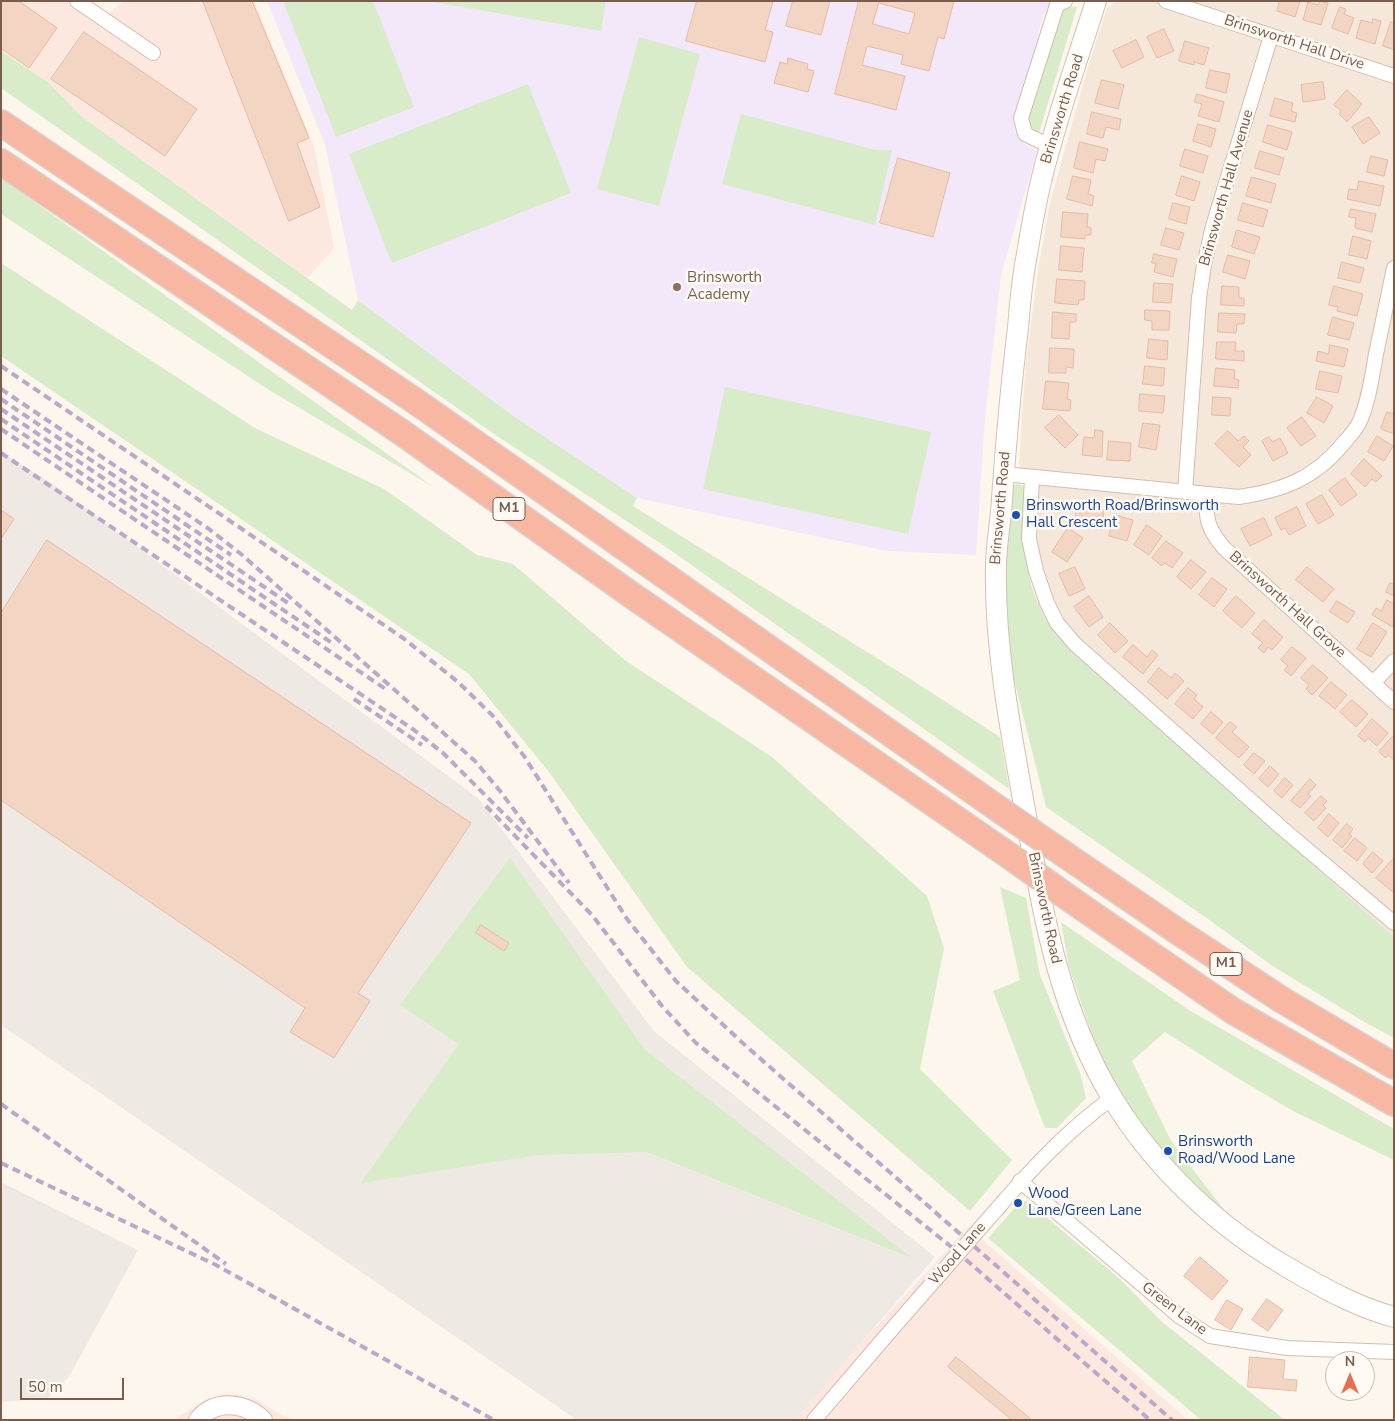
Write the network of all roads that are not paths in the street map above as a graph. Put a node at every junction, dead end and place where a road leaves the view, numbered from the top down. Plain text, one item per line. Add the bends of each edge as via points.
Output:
1 (77, 1) edge
2 (1065, 1) edge
3 (1096, 1) edge
4 (1166, 1) edge
5 (1271, 36) junction
6 (153, 53) dead end
7 (1394, 76) edge
8 (1, 123) edge
9 (1050, 146) junction
10 (1, 162) edge
11 (1394, 268) edge
12 (1004, 474) junction
13 (1032, 477) junction
14 (1185, 492) junction
15 (1206, 494) junction
16 (1394, 661) edge
17 (1373, 683) junction
18 (1394, 702) edge
19 (1394, 923) edge
20 (1394, 1066) edge
21 (1112, 1098) junction
22 (1394, 1104) edge
23 (1020, 1182) junction
24 (1394, 1317) edge
25 (1394, 1352) edge
26 (264, 1419) edge
27 (198, 1420) edge
28 (814, 1420) edge

1 - 6 street
2 - 9 street via 1057,5 1021,118 1025,134
3 - 9 main road, Brinsworth Road
4 - 5 street, Brinsworth Hall Drive
5 - 7 street, Brinsworth Hall Drive
5 - 14 street, Brinsworth Hall Avenue via 1204,265
8 - 20 highway, M1, bridge via 416,401 1064,854 1282,1000
9 - 12 main road, Brinsworth Road via 1026,256 1009,399
10 - 22 highway, M1, bridge via 408,438 1233,1010
11 - 15 street via 1371,380 1359,422 1352,434 1320,468 1281,488 1239,497
12 - 13 street
12 - 21 main road, Brinsworth Road via 996,565 998,618 1003,678 1020,782 1042,907 1057,966 1079,1031
13 - 14 street
13 - 19 street, Brinsworth Road via 1029,539 1036,570 1057,623 1075,644
14 - 15 street
15 - 17 street, Brinsworth Hall Grove via 1206,516 1213,536
16 - 17 street
17 - 18 street, Brinsworth Hall Grove
21 - 23 street, Wood Lane via 1049,1150
21 - 24 main road, Brinsworth Road via 1163,1166 1236,1234 1341,1299
23 - 25 street, Green Lane via 1172,1310 1210,1336 1287,1348
23 - 28 street, Wood Lane, bridge
26 - 27 street via 239,1405 225,1405 212,1408

